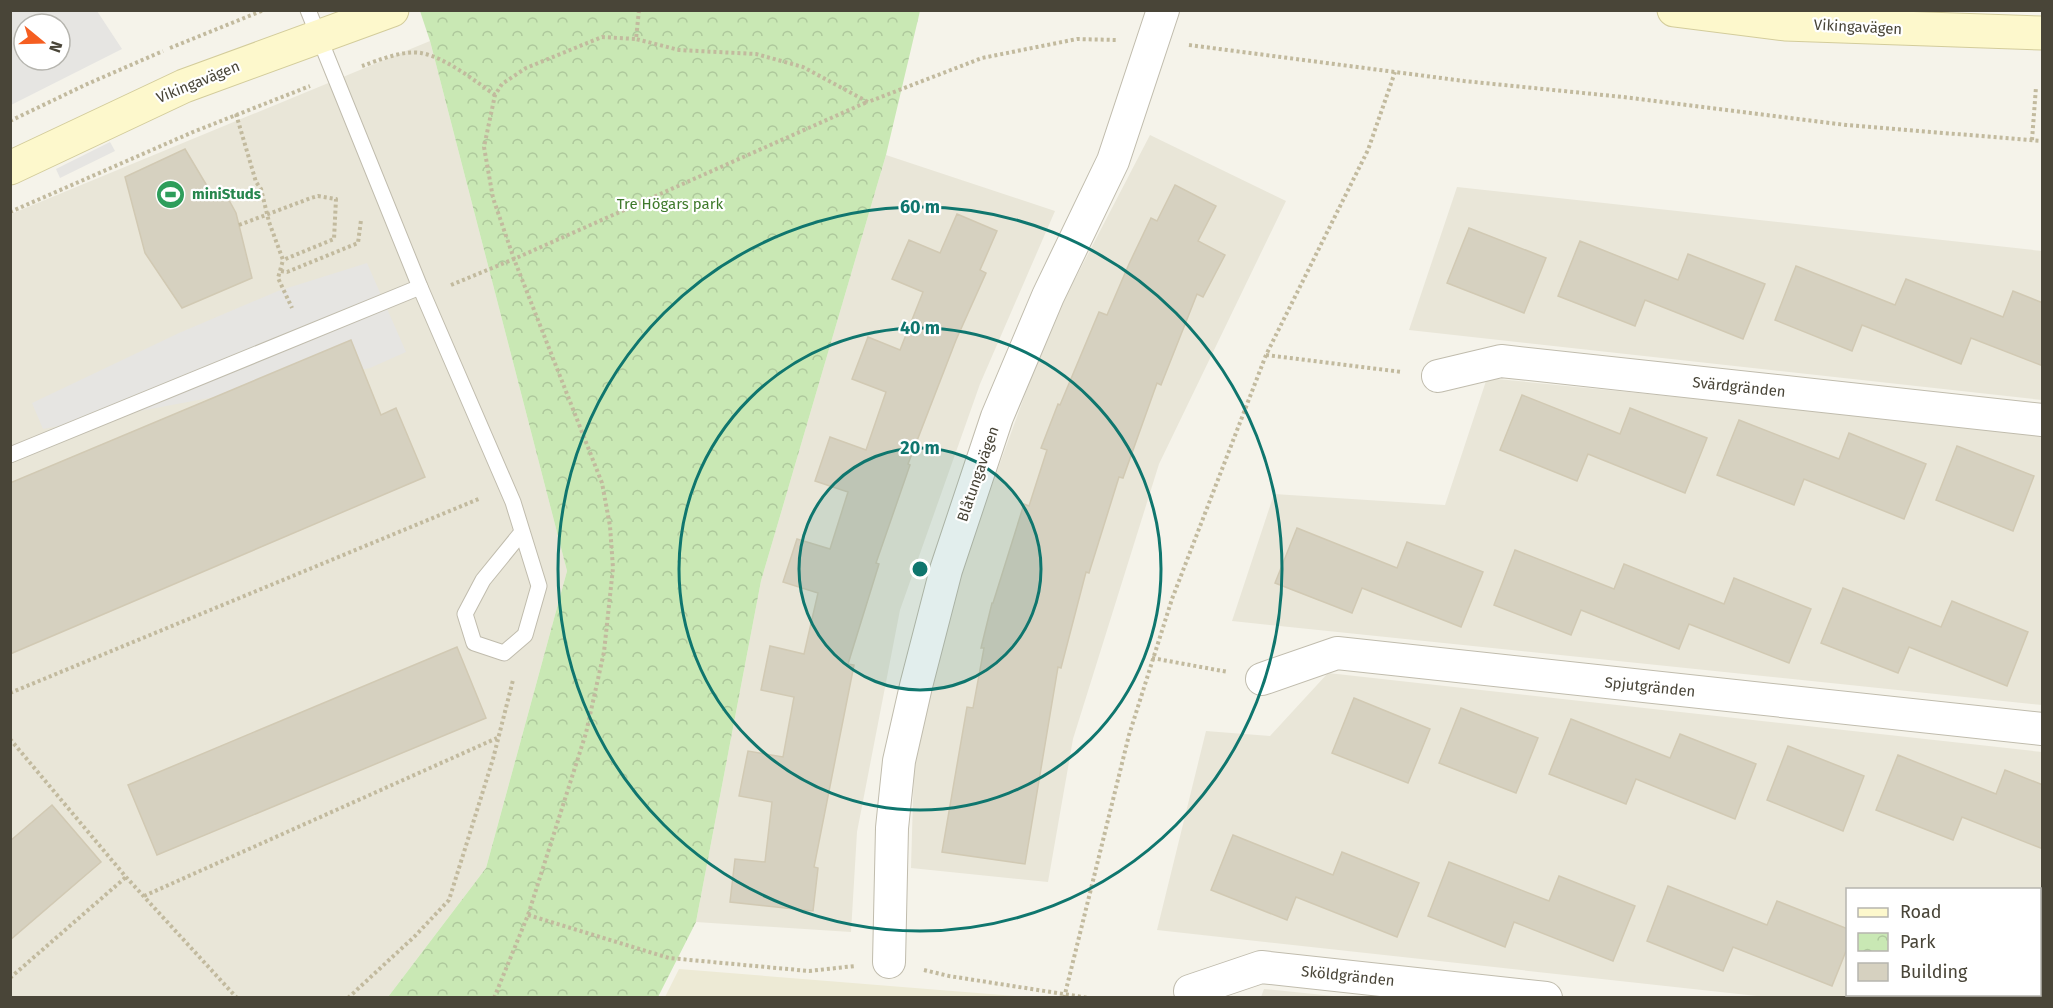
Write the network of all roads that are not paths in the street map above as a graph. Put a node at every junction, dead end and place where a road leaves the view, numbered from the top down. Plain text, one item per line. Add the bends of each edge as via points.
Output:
1 (392, 10) edge
2 (1163, 10) edge
3 (1674, 10) edge
4 (312, 23) edge
5 (2043, 33) edge
6 (10, 168) edge
7 (422, 292) junction
8 (1438, 376) road end
9 (2043, 420) edge
10 (10, 455) edge
11 (522, 531) junction
12 (1262, 679) road end
13 (2043, 729) edge
14 (889, 962) road end
15 (1190, 991) dead end
16 (1545, 998) edge

1 - 4 street, Vikingavägen
2 - 14 street, Blåtungavägen via 1113,161 1048,296 998,417 946,570 899,761 892,828
3 - 5 street, Vikingavägen via 1785,24
4 - 6 street, Vikingavägen
4 - 7 lane
7 - 10 lane
7 - 11 lane via 507,487
8 - 9 street, Svärdgränden via 1501,361
11 - 11 lane via 539,586 525,635 504,653 474,643 465,614 483,580
12 - 13 street, Spjutgränden via 1337,653
15 - 16 street, Sköldgränden via 1261,967

